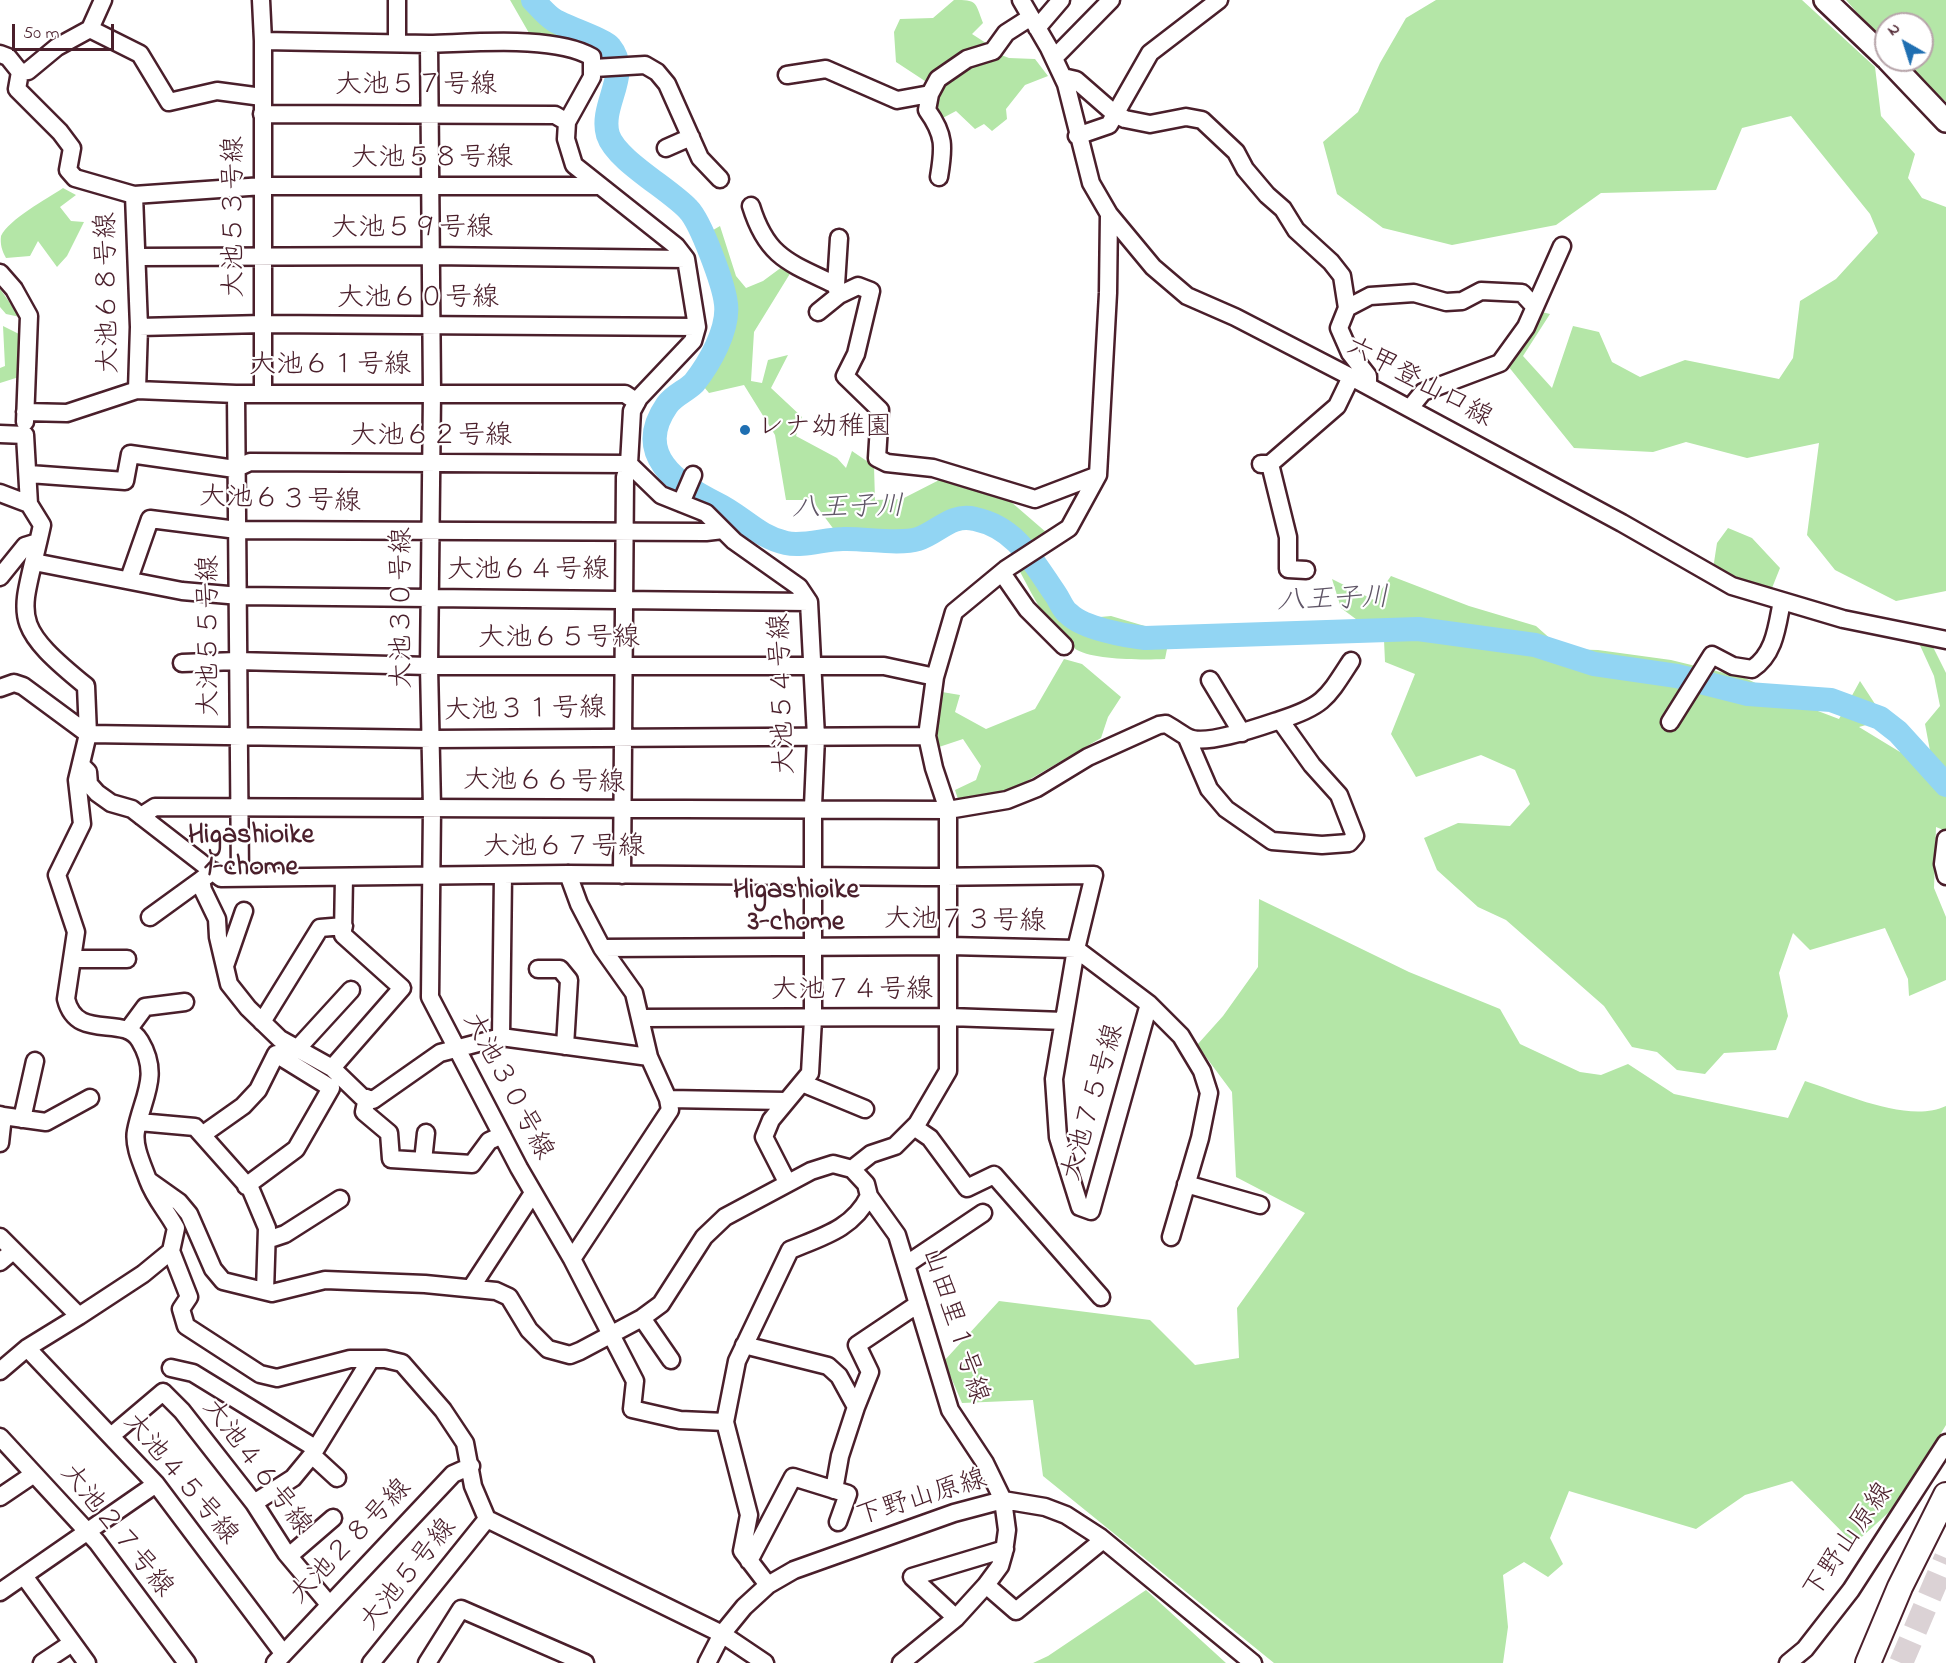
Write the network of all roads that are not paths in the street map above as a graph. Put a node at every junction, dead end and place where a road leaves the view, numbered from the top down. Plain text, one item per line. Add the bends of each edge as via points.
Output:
1 (103, 0) edge
2 (261, 0) edge
3 (397, 0) edge
4 (1021, 0) edge
5 (1060, 0) edge
6 (1220, 0) edge
7 (1825, 0) edge
8 (1104, 2) edge
9 (1034, 22) junction
10 (90, 29) junction
11 (263, 41) junction
12 (397, 43) junction
13 (429, 44) junction
14 (1874, 47) edge
15 (0, 54) edge
16 (1054, 58) junction
17 (597, 68) junction
18 (20, 72) junction
19 (1899, 72) edge
20 (787, 75) dead end
21 (1063, 77) junction
22 (930, 94) junction
23 (262, 105) junction
24 (429, 112) junction
25 (1115, 114) junction
26 (1946, 121) edge
27 (567, 122) junction
28 (1077, 136) junction
29 (691, 137) junction
30 (666, 148) dead end
31 (939, 177) dead end
32 (720, 178) dead end
33 (263, 186) junction
34 (428, 186) junction
35 (600, 186) junction
36 (134, 195) junction
37 (751, 206) dead end
38 (1109, 214) junction
39 (839, 238) dead end
40 (1562, 246) dead end
41 (262, 256) junction
42 (430, 256) junction
43 (137, 257) junction
44 (686, 259) junction
45 (0, 273) edge
46 (837, 290) junction
47 (1533, 305) junction
48 (1347, 308) junction
49 (818, 312) dead end
50 (263, 324) junction
51 (139, 327) junction
52 (431, 327) junction
53 (697, 327) junction
54 (1352, 377) junction
55 (1368, 385) junction
56 (137, 390) junction
57 (263, 393) junction
58 (432, 393) junction
59 (236, 394) junction
60 (637, 402) junction
61 (1410, 408) junction
62 (25, 412) junction
63 (0, 434) edge
64 (25, 435) junction
65 (430, 464) junction
66 (629, 464) junction
67 (235, 469) junction
68 (29, 474) junction
69 (693, 475) dead end
70 (1098, 475) junction
71 (0, 493) edge
72 (682, 501) junction
73 (29, 504) junction
74 (237, 530) junction
75 (624, 530) junction
76 (723, 530) junction
77 (431, 531) junction
78 (38, 542) junction
79 (34, 562) junction
80 (1305, 570) dead end
81 (1002, 573) junction
82 (0, 577) edge
83 (129, 579) junction
84 (240, 596) junction
85 (429, 598) junction
86 (623, 599) junction
87 (1782, 601) junction
88 (809, 602) junction
89 (1946, 640) edge
90 (1064, 646) dead end
91 (237, 661) junction
92 (1351, 661) dead end
93 (182, 663) dead end
94 (429, 666) junction
95 (623, 667) junction
96 (812, 668) junction
97 (935, 677) junction
98 (1210, 680) dead end
99 (0, 688) edge
100 (1280, 720) junction
101 (1670, 722) dead end
102 (1242, 733) junction
103 (88, 734) junction
104 (237, 736) junction
105 (623, 736) junction
106 (927, 736) junction
107 (816, 737) junction
108 (1187, 738) junction
109 (432, 739) junction
110 (81, 764) junction
111 (240, 808) junction
112 (432, 808) junction
113 (623, 810) junction
114 (948, 810) junction
115 (813, 812) junction
116 (141, 816) junction
117 (1946, 840) edge
118 (568, 874) junction
119 (207, 875) junction
120 (503, 875) junction
121 (622, 875) junction
122 (1094, 875) joint
123 (431, 876) junction
124 (949, 876) junction
125 (1946, 876) edge
126 (344, 877) junction
127 (813, 877) junction
128 (240, 878) junction
129 (244, 911) dead end
130 (150, 917) dead end
131 (344, 926) junction
132 (950, 946) junction
133 (813, 947) junction
134 (602, 948) junction
135 (1076, 950) junction
136 (74, 959) junction
137 (127, 959) dead end
138 (225, 967) junction
139 (538, 969) dead end
140 (402, 988) junction
141 (351, 990) dead end
142 (430, 991) junction
143 (185, 1002) dead end
144 (1149, 1004) junction
145 (949, 1017) junction
146 (640, 1018) junction
147 (813, 1019) junction
148 (1064, 1021) junction
149 (262, 1022) junction
150 (128, 1030) junction
151 (501, 1037) junction
152 (565, 1046) junction
153 (457, 1048) junction
154 (297, 1049) junction
155 (649, 1057) junction
156 (35, 1061) dead end
157 (332, 1068) junction
158 (802, 1083) junction
159 (90, 1098) dead end
160 (368, 1098) junction
161 (668, 1099) junction
162 (786, 1101) junction
163 (865, 1109) dead end
164 (2, 1116) edge
165 (22, 1119) junction
166 (139, 1122) junction
167 (914, 1127) junction
168 (426, 1133) dead end
169 (202, 1135) junction
170 (502, 1135) junction
171 (0, 1143) edge
172 (423, 1161) junction
173 (852, 1169) junction
174 (147, 1180) junction
175 (787, 1182) junction
176 (1186, 1184) junction
177 (246, 1186) junction
178 (533, 1193) junction
179 (869, 1196) junction
180 (340, 1198) dead end
181 (1260, 1205) dead end
182 (983, 1213) dead end
183 (0, 1237) edge
184 (1171, 1237) dead end
185 (267, 1240) junction
186 (171, 1251) junction
187 (6, 1257) edge
188 (572, 1259) junction
189 (907, 1264) junction
190 (471, 1288) junction
191 (265, 1291) junction
192 (1101, 1297) dead end
193 (918, 1304) junction
194 (79, 1316) junction
195 (642, 1318) junction
196 (611, 1334) junction
197 (744, 1345) junction
198 (27, 1348) junction
199 (371, 1359) junction
200 (670, 1360) dead end
201 (171, 1368) dead end
202 (0, 1371) edge
203 (856, 1407) junction
204 (725, 1422) junction
205 (111, 1436) junction
206 (0, 1437) edge
207 (1946, 1443) edge
208 (314, 1452) junction
209 (471, 1466) junction
210 (34, 1474) junction
211 (337, 1478) dead end
212 (156, 1485) junction
213 (834, 1490) junction
214 (1946, 1494) edge
215 (0, 1497) edge
216 (1003, 1500) junction
217 (254, 1503) junction
218 (333, 1518) dead end
219 (487, 1520) junction
220 (838, 1522) dead end
221 (88, 1532) junction
222 (1103, 1540) junction
223 (1005, 1550) junction
224 (289, 1556) junction
225 (749, 1560) junction
226 (24, 1576) junction
227 (986, 1584) junction
228 (768, 1585) junction
229 (0, 1592) edge
230 (328, 1603) junction
231 (956, 1618) junction
232 (722, 1634) junction
233 (72, 1643) junction
234 (279, 1658) edge
235 (42, 1663) edge
236 (87, 1663) edge
237 (187, 1663) edge
238 (371, 1663) edge
239 (427, 1663) edge
240 (585, 1663) edge
241 (707, 1663) edge
242 (765, 1663) edge
243 (901, 1663) edge
244 (1253, 1663) edge
245 (1788, 1663) edge
246 (1868, 1663) edge

1 - 10 street
2 - 11 street
3 - 12 street
4 - 9 street, 六甲登山口線
5 - 9 street
6 - 25 street via 1150,53
7 - 14 main road
8 - 16 street
9 - 16 street, 六甲登山口線
9 - 22 street via 1006,33 993,51 967,59 938,79
10 - 18 street via 57,47 28,71
10 - 23 street, 大池５７号線 via 140,54 169,102 218,92
11 - 12 street
11 - 23 street, 大池５３号線
12 - 13 street
13 - 17 street via 526,42 581,51 592,57
13 - 24 street, 大池３０号線
15 - 18 street via 8,57
16 - 21 street, 六甲登山口線
17 - 27 street
17 - 29 street via 645,65 657,72 667,84
18 - 36 street via 17,89 72,148 68,170 75,178
19 - 26 main road
20 - 22 street via 826,69 897,100
21 - 25 street via 1076,80
21 - 28 street, 六甲登山口線
22 - 31 street via 927,110 940,128 942,140
23 - 24 street, 大池５７号線
23 - 33 street, 大池５３号線
24 - 27 street, 大池５７号線 via 555,115
24 - 34 street, 大池３０号線
25 - 28 street via 1109,125
25 - 48 street via 1125,120 1150,124 1186,117 1202,120 1238,156 1296,230 1336,269 1346,289
27 - 35 street via 566,139 574,165
28 - 38 street, 六甲登山口線 via 1090,183
29 - 30 street
29 - 32 street via 700,158
33 - 34 street, 大池５８号線
33 - 36 street, 大池５８号線
33 - 41 street, 大池５３号線
34 - 35 street, 大池５８号線
34 - 42 street, 大池３０号線
35 - 44 street via 676,246
36 - 43 street, 大池６８号線
37 - 46 street via 765,241 785,261
38 - 54 street, 六甲登山口線 via 1154,267 1186,296
38 - 70 street
39 - 46 street
40 - 47 street
41 - 42 street, 大池５９号線
41 - 43 street, 大池５９号線
41 - 50 street, 大池５３号線
42 - 44 street, 大池５９号線
42 - 52 street, 大池３０号線
43 - 51 street, 大池６８号線
44 - 53 street
45 - 62 street via 29,316
46 - 49 street
46 - 70 street via 858,286 872,291 856,354 845,376 880,410 877,458 887,463 933,468 1035,499
47 - 48 street via 1522,293 1481,291 1462,301 1446,302 1414,293 1370,296
47 - 61 street via 1526,327 1500,363 1423,392
48 - 55 street via 1339,328 1350,353 1368,376
50 - 51 street, 大池６０号線
50 - 52 street, 大池６０号線
50 - 57 street, 大池５３号線
51 - 56 street, 大池６８号線
52 - 53 street, 大池６０号線
52 - 58 street, 大池３０号線
53 - 60 street via 693,341
54 - 55 street, 六甲登山口線
54 - 80 street via 1337,406 1266,464 1288,537 1288,569
55 - 61 street, 六甲登山口線
56 - 59 street, 大池６１号線
56 - 62 street, 大池６１号線 via 67,413
57 - 58 street, 大池６１号線
57 - 59 street, 大池６１号線
58 - 60 street, 大池６１号線 via 625,394
58 - 65 street, 大池３０号線
59 - 67 street, 大池５５号線
60 - 66 street via 632,411
61 - 87 street, 六甲登山口線 via 1732,586
62 - 64 street
63 - 64 street
64 - 68 street
65 - 66 street, 大池６２号線
65 - 67 street, 大池６２号線 via 250,462
65 - 77 street, 大池３０号線
66 - 72 street, 大池５４号線 via 661,495
66 - 75 street via 625,477
67 - 68 street via 130,454 125,481
67 - 74 street, 大池５５号線
68 - 73 street
69 - 72 street
70 - 81 street via 1070,528
71 - 73 street
72 - 76 street, 大池５４号線 via 706,513
73 - 78 street via 41,520
74 - 77 street, 大池６３号線
74 - 83 street, 大池６３号線 via 150,519
74 - 84 street, 大池５５号線
75 - 76 street, 大池６３号線
75 - 77 street, 大池６３号線
75 - 86 street
76 - 88 street, 大池５４号線 via 799,587
77 - 85 street, 大池３０号線
78 - 79 street
78 - 82 street via 25,546
79 - 83 street, 大池６４号線
79 - 103 street via 24,597 26,625 42,648 86,686
81 - 90 street via 1027,609
81 - 97 street via 954,612
83 - 84 street, 大池６４号線 via 182,591
84 - 85 street, 大池６４号線
84 - 91 street, 大池５５号線
85 - 86 street, 大池６４号線
85 - 94 street, 大池３０号線
86 - 88 street, 大池６４号線
86 - 95 street
87 - 89 street, 六甲登山口線 via 1843,619
87 - 101 street via 1774,640 1762,663 1752,669 1733,666 1712,656
88 - 96 street, 大池５４号線
91 - 93 street, 大池６５号線
91 - 94 street, 大池６５号線
91 - 104 street, 大池５５号線
92 - 100 street via 1328,697 1310,711
94 - 95 street, 大池６５号線
94 - 109 street, 大池３０号線
95 - 96 street, 大池６５号線
95 - 105 street
96 - 97 street, 大池６５号線 via 884,666
96 - 107 street, 大池５４号線
97 - 106 street
98 - 102 street
99 - 103 street via 14,683 23,686
100 - 102 street
100 - 108 street via 1339,795 1355,836 1349,843 1272,841 1226,809 1209,789
102 - 108 street
103 - 104 street, 大池３１号線
103 - 110 street
104 - 109 street, 大池３１号線
104 - 111 street, 大池５５号線
105 - 107 street, 大池３１号線
105 - 109 street, 大池３１号線
105 - 113 street
106 - 107 street, 大池３１号線
106 - 114 street
107 - 115 street, 大池５４号線
108 - 114 street, 大池６６号線 via 1166,724 1159,725 1088,757 1037,788 1007,800
109 - 112 street, 大池３０号線
110 - 116 street, 大池６７号線 via 97,793
110 - 136 street via 77,780 82,824 57,875 76,932
111 - 112 street, 大池６６号線
111 - 116 street, 大池６６号線 via 155,807
111 - 128 street, 大池５５号線
112 - 113 street, 大池６６号線
112 - 123 street, 大池３０号線
113 - 115 street, 大池６６号線
113 - 121 street
114 - 115 street, 大池６６号線
114 - 124 street
115 - 127 street, 大池５４号線
116 - 119 street, 大池６７号線
117 - 125 street via 1942,864
118 - 120 street, 大池６７号線
118 - 121 street, 大池６７号線
118 - 134 street
119 - 128 street, 大池６７号線
119 - 130 street
119 - 138 street via 203,890 217,919
120 - 123 street, 大池６７号線
120 - 151 street
121 - 127 street, 大池６７号線
122 - 124 street, 大池６７号線
122 - 135 street, 大池７５号線
123 - 126 street, 大池６７号線
123 - 142 street, 大池３０号線
124 - 127 street, 大池６７号線
124 - 132 street
126 - 128 street, 大池６７号線
126 - 131 street
127 - 133 street, 大池５４号線
129 - 138 street
131 - 140 street via 343,935
131 - 149 street via 320,928
132 - 133 street, 大池７３号線
132 - 135 street, 大池７３号線
132 - 145 street
133 - 134 street, 大池７３号線
133 - 147 street, 大池５４号線
134 - 146 street via 634,993
135 - 144 street, 大池７５号線
135 - 148 street, 大池７５号線
136 - 137 street
136 - 150 street via 66,985 69,1009 79,1020 96,1027
138 - 149 street via 229,984
139 - 152 street via 560,969 569,980
140 - 142 street
140 - 157 street
141 - 154 street
142 - 153 street, 大池３０号線
143 - 150 street via 145,1007
144 - 148 street, 大池７５号線 via 1091,1211 1080,1207 1058,1137 1054,1079
144 - 176 street via 1181,1036 1202,1071 1209,1093
145 - 147 street, 大池７４号線
145 - 148 street, 大池７４号線
145 - 167 street via 948,1071
146 - 147 street, 大池７４号線
146 - 155 street
147 - 158 street, 大池５４号線 via 810,1073
149 - 154 street via 280,1040
150 - 166 street via 140,1041 151,1078
151 - 152 street
151 - 153 street
152 - 155 street
153 - 160 street via 440,1053 372,1100
153 - 170 street, 大池３０号線
154 - 157 street
155 - 161 street
156 - 165 street
157 - 160 street via 362,1097
158 - 162 street, 大池５４号線
158 - 163 street
159 - 165 street via 46,1122
160 - 172 street via 364,1113 389,1133 391,1160
161 - 162 street
161 - 188 street via 670,1110
162 - 175 street, 大池５４号線 via 764,1137
164 - 165 street
164 - 171 street
166 - 169 street via 195,1127
166 - 174 street via 135,1133
167 - 173 street via 895,1146 871,1154
167 - 192 street via 930,1138 967,1188 994,1175
168 - 172 street
169 - 177 street
169 - 177 street via 243,1106 258,1090 276,1054 331,1088 296,1149
170 - 172 street via 489,1141 472,1164
170 - 178 street, 大池３０号線
173 - 175 street via 833,1164
173 - 179 street, 山田里１号線 via 866,1184
174 - 186 street via 154,1198 177,1228
174 - 191 street via 179,1202 189,1214 213,1269 223,1281
175 - 195 street via 724,1217 704,1237 661,1304
176 - 181 street
176 - 184 street
177 - 185 street via 267,1228
178 - 188 street, 大池３０号線
178 - 190 street
179 - 189 street, 山田里１号線 via 897,1235
179 - 197 street via 863,1209 844,1228 790,1250
180 - 185 street via 285,1234
182 - 189 street
183 - 187 street
185 - 191 street
186 - 194 street
186 - 199 street via 189,1297 181,1309 186,1326 260,1374 277,1378 350,1359
187 - 194 street
188 - 196 street, 大池３０号線
189 - 193 street, 山田里１号線
190 - 191 street via 325,1280 272,1293
190 - 196 street via 509,1297 529,1330 557,1354 570,1355
193 - 203 street via 857,1346 870,1372
193 - 216 street, 山田里１号線 via 950,1410 985,1463
194 - 198 street
195 - 196 street
195 - 200 street
196 - 204 street, 大池３０号線 via 635,1381 632,1409 680,1420
197 - 203 street via 828,1366
197 - 204 street
198 - 202 street
198 - 205 street, 大池４５号線
199 - 208 street
199 - 209 street via 402,1363 443,1410 465,1443
201 - 208 street via 193,1373
203 - 213 street
204 - 225 street via 749,1515 742,1551
205 - 212 street, 大池４５号線
205 - 217 street, 大池４６号線 via 163,1392
206 - 210 street, 大池２７号線
207 - 245 street, 下野山原線 via 1851,1590 1805,1649
208 - 211 street
208 - 217 street via 293,1479
209 - 219 street via 472,1486
209 - 230 street, 大池２８号線 via 453,1474
210 - 215 street
210 - 221 street, 大池２７号線
212 - 221 street
212 - 234 street, 大池４５号線
213 - 220 street via 848,1494
213 - 225 street via 793,1477
214 - 246 highway
216 - 222 street, 下野山原線 via 1066,1515
216 - 223 street, 山田里１号線
216 - 228 street, 下野山原線 via 868,1543 794,1570
217 - 224 street, 大池４６号線
218 - 224 street
219 - 232 street
219 - 238 street, 大池５号線
221 - 226 street
221 - 237 street, 大池２７号線
222 - 227 street via 1016,1611
222 - 244 street, 下野山原線
223 - 227 street via 1000,1566
223 - 231 street via 912,1577
224 - 230 street, 大池４６号線
225 - 228 street
226 - 229 street
226 - 233 street
227 - 231 street
228 - 232 street, 下野山原線
230 - 234 street, 大池２８号線
231 - 243 street
232 - 241 street, 下野山原線
232 - 242 street
233 - 235 street
233 - 236 street
239 - 240 street via 461,1609

